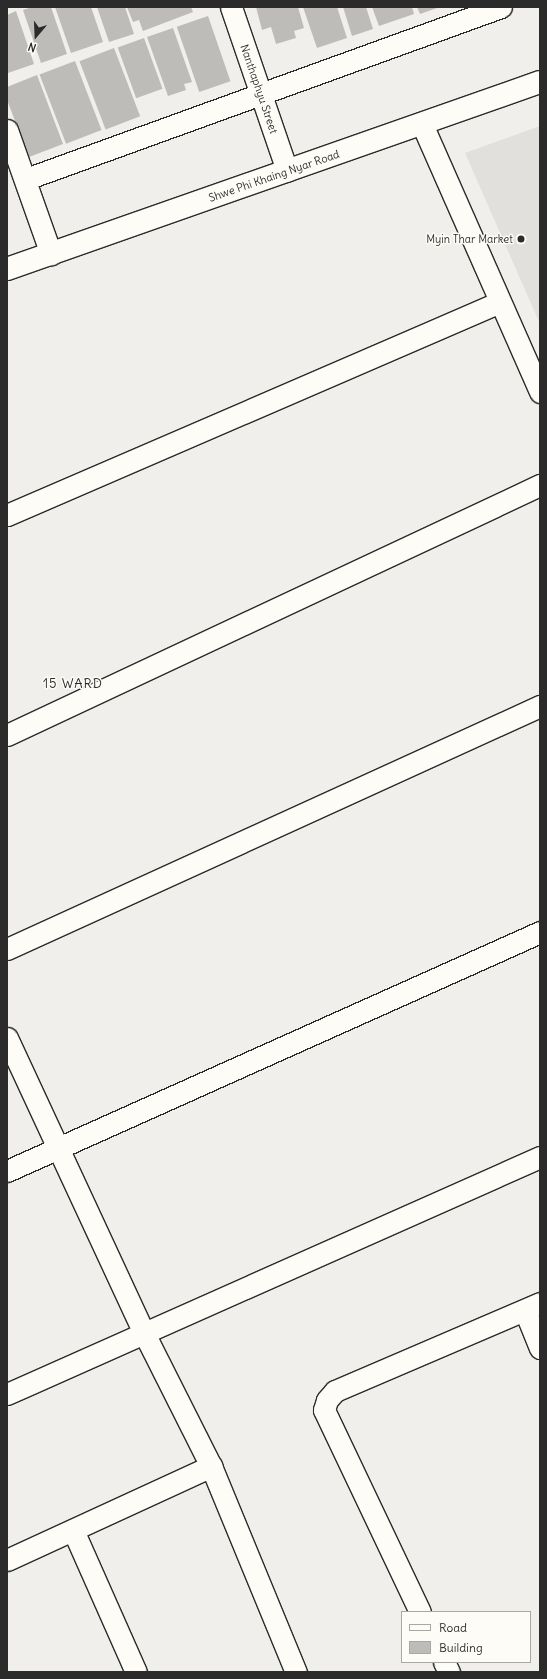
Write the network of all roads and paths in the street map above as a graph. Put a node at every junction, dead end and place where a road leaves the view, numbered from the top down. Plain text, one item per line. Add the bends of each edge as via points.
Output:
1 (231, 7) edge
2 (501, 7) edge
3 (540, 82) edge
4 (261, 97) junction
5 (422, 124) junction
6 (7, 130) edge
7 (286, 171) junction
8 (26, 179) junction
9 (51, 254) junction
10 (7, 269) edge
11 (500, 302) junction
12 (540, 392) edge
13 (540, 485) edge
14 (7, 515) edge
15 (540, 706) edge
16 (7, 735) edge
17 (540, 932) edge
18 (7, 949) edge
19 (7, 1038) edge
20 (58, 1148) junction
21 (540, 1157) edge
22 (7, 1170) edge
23 (532, 1307) edge
24 (144, 1334) junction
25 (540, 1348) edge
26 (7, 1394) edge
27 (211, 1466) junction
28 (73, 1530) junction
29 (7, 1560) edge
30 (420, 1611) edge
31 (444, 1663) edge
32 (136, 1672) edge
33 (296, 1672) edge
34 (449, 1672) edge

1 - 4 street, Nanthaphyu Street
2 - 4 street
3 - 5 street, Shwe Phi Khaing Nyar Road
4 - 7 street, Nanthaphyu Street
4 - 8 street
5 - 7 street, Shwe Phi Khaing Nyar Road
5 - 11 street
6 - 8 street
7 - 9 street, Shwe Phi Khaing Nyar Road
8 - 9 street
9 - 10 street, Shwe Phi Khaing Nyar Road
11 - 12 street
11 - 14 street
13 - 16 street
15 - 18 street
17 - 20 street
19 - 20 street
20 - 22 street
20 - 24 street
21 - 24 street
23 - 25 street
23 - 30 street via 335,1391 327,1400 324,1410
24 - 26 street
24 - 27 street
27 - 28 street
27 - 33 street
28 - 29 street
28 - 32 street
31 - 34 street

